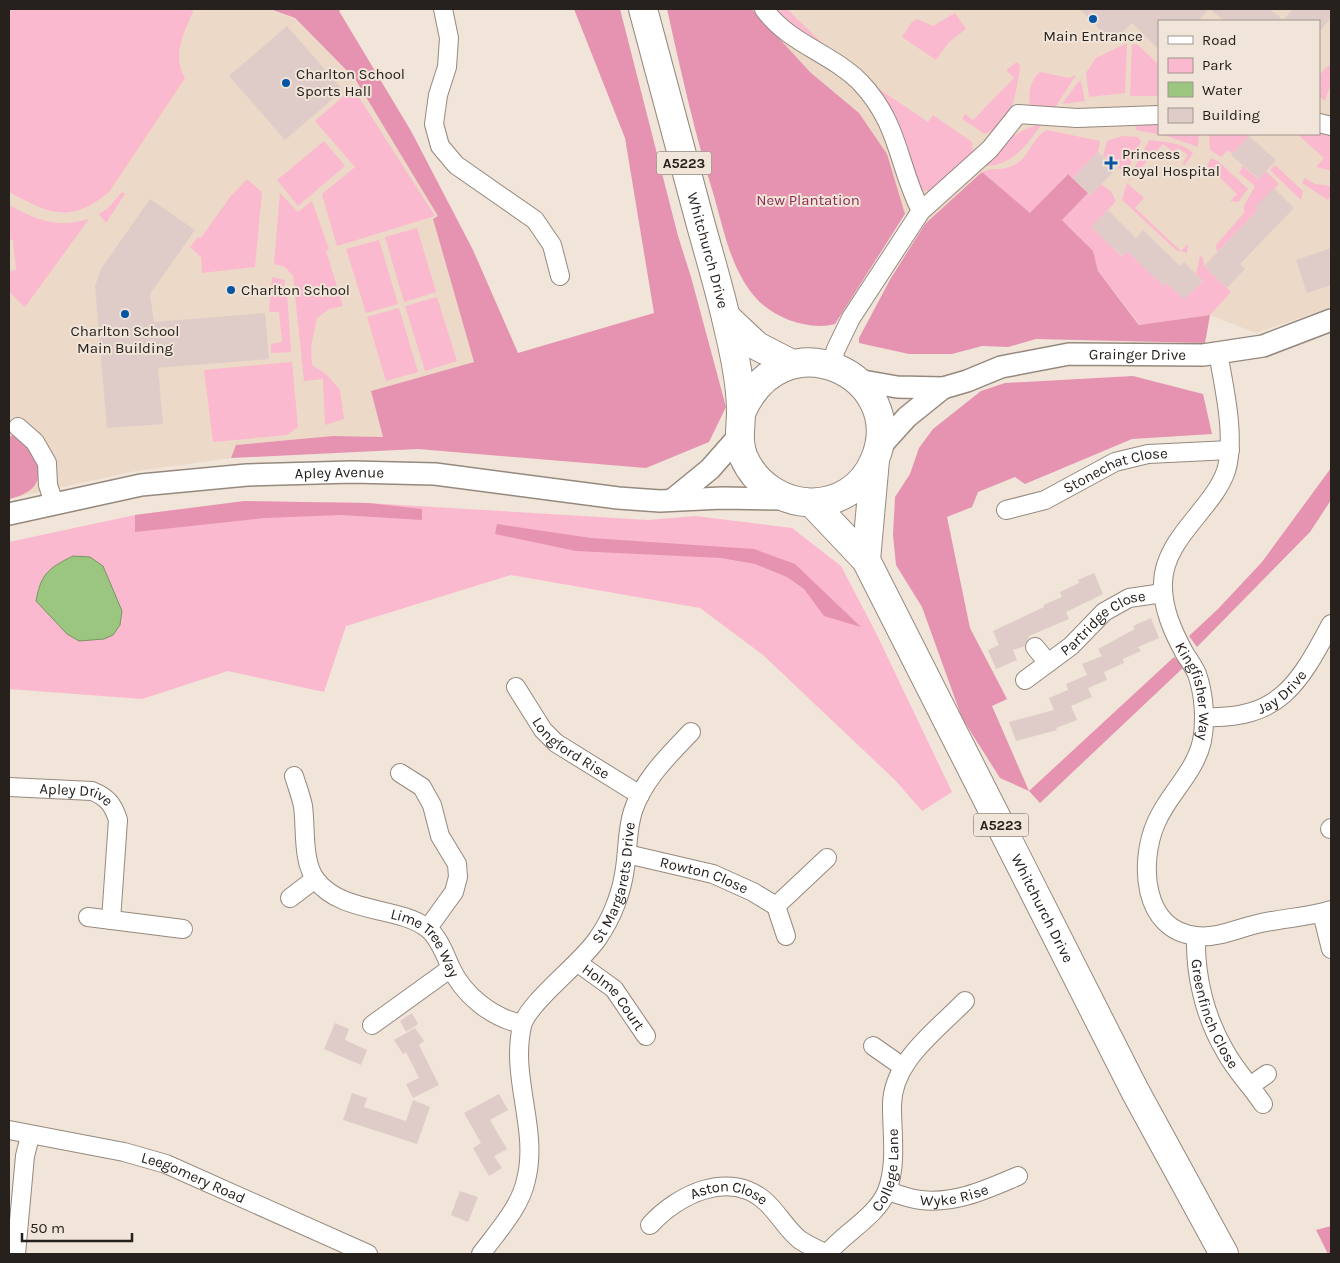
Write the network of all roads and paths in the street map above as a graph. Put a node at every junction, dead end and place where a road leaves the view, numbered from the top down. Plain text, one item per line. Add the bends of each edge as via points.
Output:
1 (443, 9) edge
2 (643, 9) edge
3 (764, 9) edge
4 (1158, 115) edge
5 (921, 211) junction
6 (560, 276) dead end
7 (726, 317) junction
8 (1331, 320) edge
9 (1218, 353) junction
10 (792, 364) junction
11 (831, 365) junction
12 (857, 380) junction
13 (943, 388) junction
14 (740, 425) junction
15 (18, 427) dead end
16 (1230, 450) junction
17 (877, 454) junction
18 (784, 499) junction
19 (672, 500) junction
20 (54, 503) junction
21 (812, 503) junction
22 (1006, 510) dead end
23 (9, 514) edge
24 (866, 560) junction
25 (1163, 593) junction
26 (1331, 624) edge
27 (1035, 647) dead end
28 (1048, 663) junction
29 (1025, 680) dead end
30 (516, 687) dead end
31 (1204, 717) junction
32 (691, 732) dead end
33 (400, 773) dead end
34 (294, 776) dead end
35 (9, 787) edge
36 (640, 795) junction
37 (627, 854) junction
38 (827, 858) dead end
39 (315, 879) junction
40 (290, 898) dead end
41 (776, 906) junction
42 (1326, 911) edge
43 (88, 917) dead end
44 (111, 920) junction
45 (428, 928) junction
46 (183, 929) dead end
47 (786, 936) dead end
48 (1196, 937) junction
49 (1331, 949) edge
50 (578, 963) junction
51 (451, 968) junction
52 (965, 1001) dead end
53 (522, 1024) junction
54 (372, 1025) dead end
55 (646, 1036) dead end
56 (873, 1046) dead end
57 (903, 1066) junction
58 (1267, 1074) dead end
59 (1250, 1086) junction
60 (1263, 1104) dead end
61 (9, 1130) edge
62 (30, 1136) junction
63 (1018, 1176) dead end
64 (887, 1191) junction
65 (650, 1225) dead end
66 (16, 1254) edge
67 (368, 1254) edge
68 (481, 1254) edge
69 (827, 1254) edge
70 (1224, 1254) edge

1 - 6 street via 449,38 447,66 434,124 440,146 456,165 535,220 552,245
2 - 7 main road, Whitchurch Drive / A5223
3 - 5 street via 787,33 846,70 874,99 892,131 906,179
4 - 5 street via 1077,118 1018,114 990,149
5 - 11 street via 851,318
7 - 10 main road, Whitchurch Drive via 757,346
7 - 14 main road, Whitchurch Drive / A5223 via 736,373
8 - 9 street, Grainger Drive via 1263,346
9 - 13 street, Grainger Drive via 1069,354 1001,367
9 - 16 street, Kingfisher Way
10 - 11 main road via 812,362
10 - 14 main road via 775,370 748,396
11 - 12 main road
12 - 13 street, Grainger Drive via 897,387
12 - 17 main road via 872,400 880,423
13 - 17 street, Grainger Drive via 907,417
14 - 18 main road, Whitchurch Drive / A5223 via 743,456 752,474 767,489
14 - 19 street via 710,469
15 - 20 street via 35,442 47,463 48,485
16 - 22 street, Stonechat Close via 1148,454 1115,462 1045,500
16 - 25 street, Kingfisher Way via 1225,472 1217,486 1169,555
17 - 21 main road, Whitchurch Drive / A5223 via 867,474 856,486 836,498
17 - 24 main road
18 - 19 street, Apley Avenue
18 - 21 main road, Whitchurch Drive / A5223
19 - 20 street, Apley Avenue via 618,498 436,474 352,472 248,475 141,485
20 - 23 street, Apley Avenue
21 - 24 main road, Whitchurch Drive / A5223
24 - 70 main road, Whitchurch Drive / A5223 via 1135,1091
25 - 28 street, Partridge Close via 1129,598 1104,612 1071,646
25 - 31 street, Kingfisher Way via 1170,625 1197,674
26 - 31 street, Jay Drive via 1300,678 1285,695 1263,708 1223,717
27 - 28 street, Partridge Close
28 - 29 street, Partridge Close
30 - 36 street, Longford Rise via 543,730 556,743
31 - 48 street, Kingfisher Way via 1202,741 1192,767 1156,822 1148,847 1146,872 1153,905 1171,925
32 - 36 street, St Margarets Drive via 666,758
33 - 45 street via 422,787 432,805 440,836 457,864 454,892
34 - 39 street via 303,806 304,846
35 - 44 street, Apley Drive via 92,791 104,796 113,806 118,820
36 - 37 street, St Margarets Drive via 633,810
37 - 41 street, Rowton Close via 713,874
37 - 50 street, St Margarets Drive via 612,913
38 - 41 street
39 - 40 street
39 - 45 street, Lime Tree Way via 330,893 348,902
41 - 47 street
42 - 48 street
42 - 49 street
43 - 44 street
44 - 46 street
45 - 51 street, Lime Tree Way via 445,951
48 - 59 street, Greenfinch Close via 1202,996 1224,1051
50 - 53 street, St Margarets Drive via 533,1006
50 - 55 street, Holme Court via 614,989
51 - 53 street, Lime Tree Way via 477,1002
51 - 54 street
52 - 57 street, College Lane
53 - 68 street via 519,1075 529,1136 526,1181 515,1207
56 - 57 street
57 - 64 street, College Lane via 894,1089 894,1155
58 - 59 street, Greenfinch Close
59 - 60 street, Greenfinch Close
61 - 62 street, Leegomery Road
62 - 66 street via 25,1156
62 - 67 street, Leegomery Road via 124,1152 166,1164
63 - 64 street, Wyke Rise via 979,1193 946,1200 920,1200
64 - 69 street, College Lane via 878,1206
65 - 69 street, Aston Close via 688,1195 712,1186 737,1188 766,1201 800,1239

